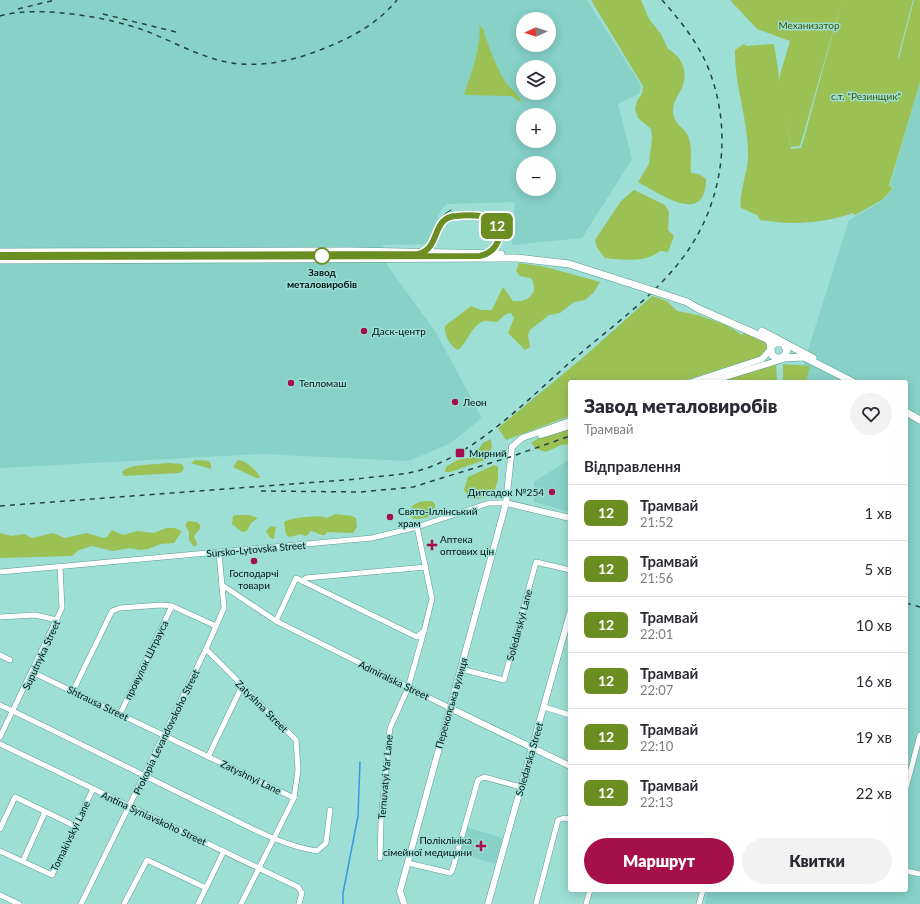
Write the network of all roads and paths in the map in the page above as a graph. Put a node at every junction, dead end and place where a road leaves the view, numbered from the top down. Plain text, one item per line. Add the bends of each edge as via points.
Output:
1 (0, 252) edge
2 (0, 260) edge
3 (566, 265) junction
4 (687, 302) junction
5 (780, 342) junction
6 (771, 348) junction
7 (792, 357) junction
8 (780, 358) junction
9 (813, 358) junction
10 (827, 368) junction
11 (717, 379) junction
12 (698, 380) edge
13 (714, 380) edge
14 (849, 380) edge
15 (908, 413) edge
16 (920, 420) edge
17 (568, 422) edge
18 (568, 427) edge
19 (512, 447) junction
20 (506, 502) junction
21 (568, 518) edge
22 (417, 527) junction
23 (219, 553) junction
24 (60, 567) junction
25 (426, 567) junction
26 (568, 570) edge
27 (0, 572) edge
28 (302, 581) junction
29 (222, 585) junction
30 (172, 606) junction
31 (0, 617) edge
32 (57, 620) junction
33 (276, 620) junction
34 (568, 620) edge
35 (216, 626) junction
36 (424, 631) junction
37 (206, 648) junction
38 (0, 655) edge
39 (10, 660) dead end
40 (461, 668) junction
41 (32, 672) junction
42 (242, 686) junction
43 (408, 688) junction
44 (73, 691) junction
45 (0, 705) edge
46 (544, 707) junction
47 (450, 708) junction
48 (14, 711) junction
49 (120, 714) junction
50 (568, 714) edge
51 (163, 735) junction
52 (920, 735) edge
53 (0, 738) edge
54 (0, 744) edge
55 (533, 748) junction
56 (208, 757) junction
57 (568, 765) edge
58 (143, 776) junction
59 (908, 780) edge
60 (521, 787) junction
61 (93, 789) junction
62 (294, 798) junction
63 (130, 806) junction
64 (330, 810) dead end
65 (45, 812) junction
66 (568, 819) edge
67 (75, 826) junction
68 (0, 829) edge
69 (274, 838) junction
70 (0, 851) edge
71 (224, 851) junction
72 (380, 858) dead end
73 (23, 861) junction
74 (408, 863) junction
75 (259, 868) junction
76 (908, 871) edge
77 (920, 874) edge
78 (206, 888) junction
79 (589, 892) edge
80 (702, 892) edge
81 (0, 895) edge
82 (20, 904) edge
83 (81, 904) edge
84 (124, 904) edge
85 (198, 904) edge
86 (241, 904) edge
87 (299, 904) edge
88 (403, 904) edge
89 (490, 904) edge
90 (536, 904) edge
91 (586, 904) edge
92 (699, 904) edge

1 - 3 main road via 426,251 507,254 542,258
2 - 3 main road via 517,258
3 - 4 main road, bridge
4 - 5 main road via 699,304
4 - 6 main road via 767,339
5 - 6 main road
5 - 8 main road via 786,352
5 - 9 main road
5 - 9 main road
6 - 8 main road via 774,357
6 - 12 street via 762,359
7 - 8 main road
7 - 10 main road via 804,358
7 - 11 street
8 - 11 street
9 - 10 main road
10 - 14 main road
11 - 13 street
15 - 16 main road
17 - 19 street via 522,438
18 - 19 street
19 - 20 street, Перекопська вулиця
20 - 21 street
20 - 22 street, Sursko-Lytovska Street via 489,503
20 - 40 street, Перекопська вулиця
22 - 23 street, Sursko-Lytovska Street via 372,538
22 - 25 street, Ternuvatyi Yar Lane
23 - 24 street, Sursko-Lytovska Street
23 - 29 street, Prokopia Levandovskoho Street
24 - 27 street, Sursko-Lytovska Street
24 - 32 street, Suputnyka Street via 62,608
25 - 28 street via 306,578
25 - 36 street, Ternuvatyi Yar Lane via 432,599
26 - 40 street, Soledarskyi Lane via 536,562 504,680
28 - 33 street via 296,578
28 - 36 street via 417,637
29 - 33 street, Admiralska Street
29 - 35 street, Prokopia Levandovskoho Street via 224,608
30 - 35 street
30 - 44 street via 120,608 112,611
30 - 49 street, провулок Штрауса
31 - 32 street via 35,615
32 - 41 street, Suputnyka Street
33 - 43 street, Admiralska Street
34 - 46 street, Soledarska Street
35 - 37 street, Prokopia Levandovskoho Street
36 - 43 street, Ternuvatyi Yar Lane
37 - 42 street, Zatyshna Street
37 - 51 street, Prokopia Levandovskoho Street
38 - 39 street
40 - 47 street, Перекопська вулиця
41 - 44 street, Shtrausa Street
41 - 48 street, Suputnyka Street
42 - 56 street, Zatyshnyi Lane
42 - 62 street, Zatyshna Street via 296,740 298,770
43 - 47 street, Admiralska Street
43 - 72 street, Ternuvatyi Yar Lane via 390,728
44 - 49 street, Shtrausa Street
45 - 48 street
46 - 50 street
46 - 55 street, Soledarska Street
47 - 55 street, Admiralska Street
47 - 74 street, Перекопська вулиця
48 - 53 street, Suputnyka Street
48 - 58 street
49 - 51 street, Shtrausa Street
51 - 56 street, Zatyshnyi Lane
51 - 58 street, Prokopia Levandovskoho Street
52 - 59 street
54 - 61 street, Antina Syniavskoho Street
55 - 57 street, Admiralska Street
55 - 60 street, Soledarska Street
56 - 62 street, Zatyshnyi Lane
58 - 63 street, Prokopia Levandovskoho Street
58 - 69 street
60 - 74 street via 484,776 478,780 450,873
60 - 89 street, Soledarska Street
61 - 63 street, Antina Syniavskoho Street
61 - 67 street, Tomakivskyi Lane
62 - 69 street, Zatyshna Street
63 - 71 street, Antina Syniavskoho Street
63 - 83 street, Prokopia Levandovskoho Street
64 - 69 street via 326,842 317,851
65 - 67 street
65 - 68 street via 15,797
65 - 73 street
66 - 90 street via 558,820
67 - 73 street, Tomakivskyi Lane via 52,875
69 - 75 street, Zatyshna Street
70 - 73 street, Tomakivskyi Lane
71 - 75 street, Antina Syniavskoho Street
71 - 78 street
74 - 88 street, Перекопська вулиця via 400,891
75 - 86 street, Zatyshna Street
75 - 87 street, Antina Syniavskoho Street via 301,889 302,897
76 - 77 street
78 - 84 street via 147,860
78 - 85 street
79 - 91 street
80 - 92 street
81 - 82 street

